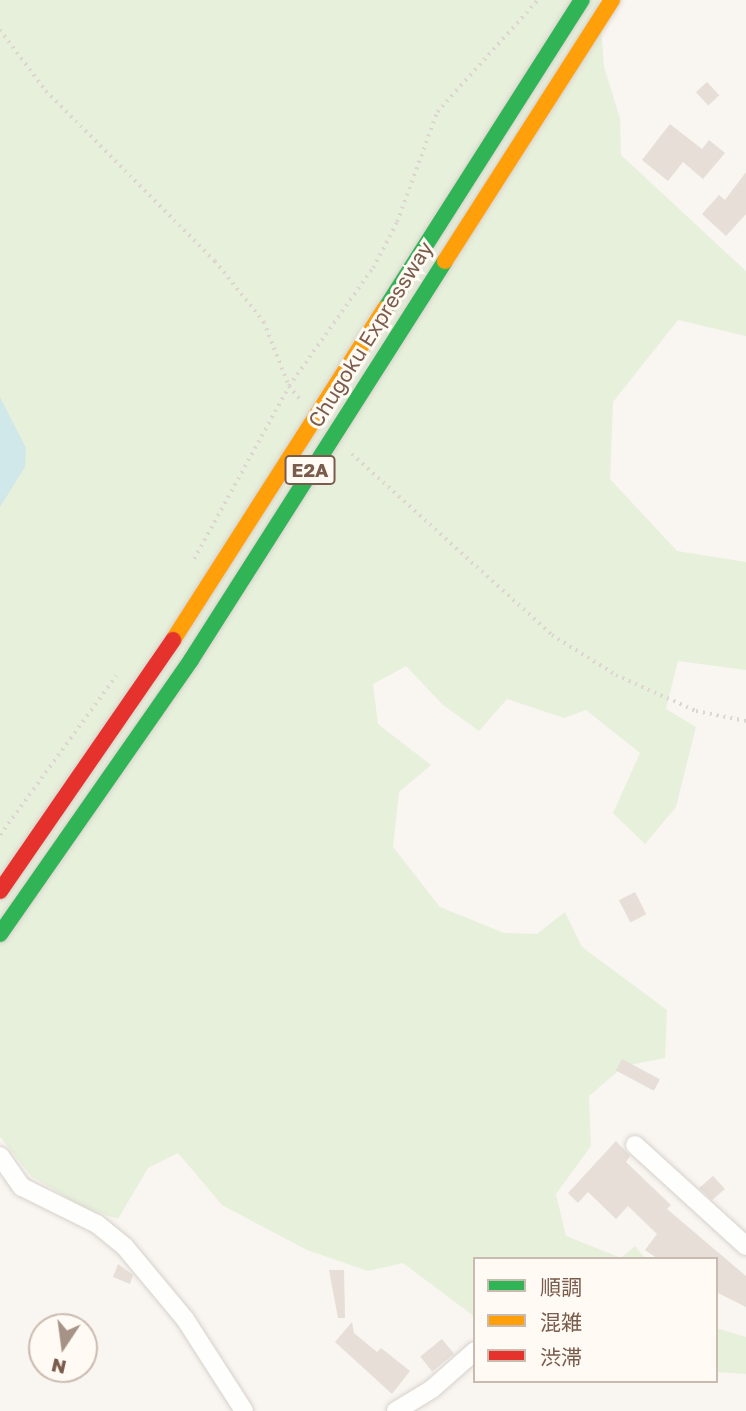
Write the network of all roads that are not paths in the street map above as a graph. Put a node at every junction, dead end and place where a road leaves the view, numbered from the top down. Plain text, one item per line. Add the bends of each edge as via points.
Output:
1 (582, 0) edge
2 (612, 0) edge
3 (0, 891) edge
4 (0, 934) edge
5 (635, 1145) dead end
6 (0, 1156) edge
7 (746, 1246) edge
8 (473, 1353) edge
9 (244, 1411) edge
10 (396, 1411) edge

1 - 3 highway, Chugoku Expressway / E2A via 173,640
2 - 4 highway, Chugoku Expressway / E2A via 191,660
5 - 7 street
6 - 9 street via 22,1187 97,1224 125,1247 185,1319
8 - 10 street

